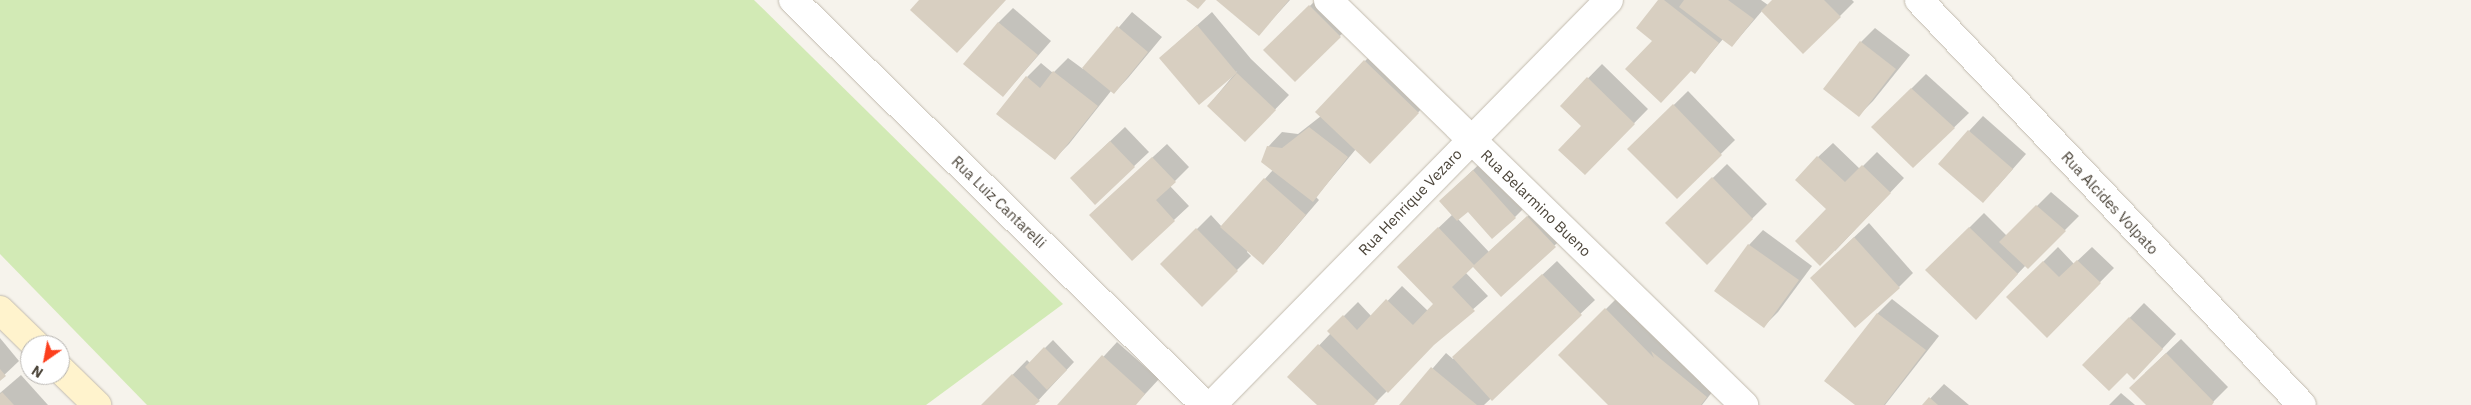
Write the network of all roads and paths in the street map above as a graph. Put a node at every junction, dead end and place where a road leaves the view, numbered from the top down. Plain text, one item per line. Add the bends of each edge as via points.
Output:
1 (793, 0) edge
2 (1328, 0) edge
3 (1609, 0) edge
4 (1919, 0) edge
5 (1472, 140) junction
6 (0, 310) edge
7 (26, 335) edge
8 (70, 379) edge
9 (97, 405) edge
10 (1205, 405) edge
11 (1212, 405) edge
12 (1744, 405) edge
13 (2302, 405) edge

1 - 10 street, Rua Luiz Cantarelli
2 - 5 street, Rua Belarmino Bueno
3 - 5 street, Rua Henrique Vezaro
4 - 13 street, Rua Alcides Volpato
5 - 11 street, Rua Henrique Vezaro
5 - 12 street, Rua Belarmino Bueno
6 - 7 street
8 - 9 street

